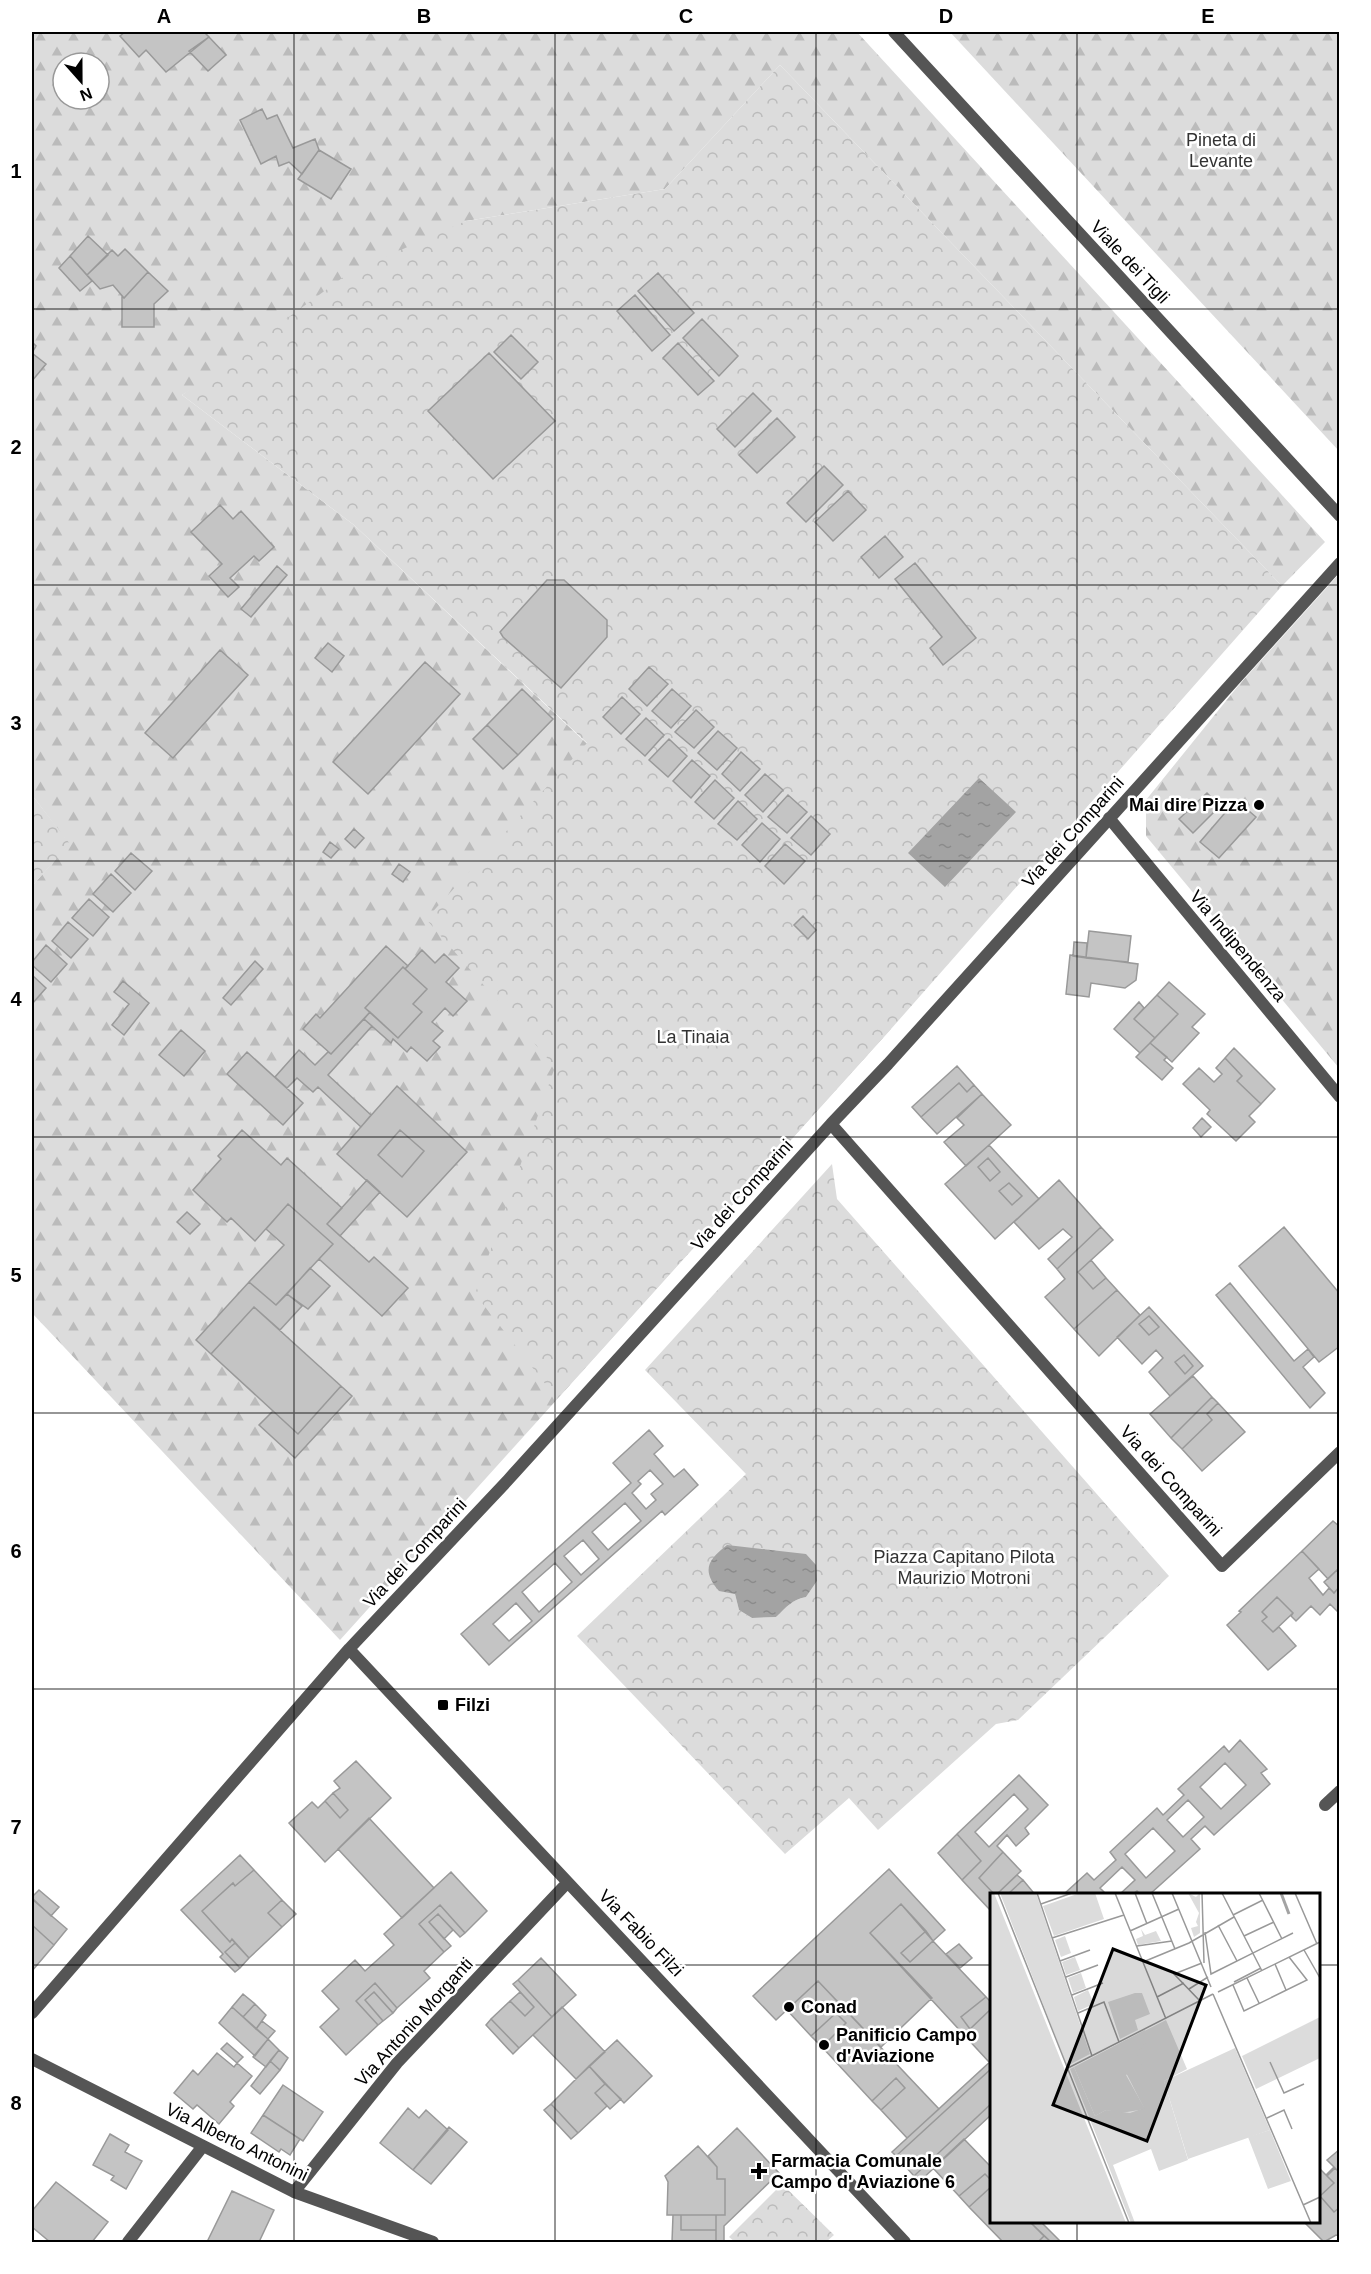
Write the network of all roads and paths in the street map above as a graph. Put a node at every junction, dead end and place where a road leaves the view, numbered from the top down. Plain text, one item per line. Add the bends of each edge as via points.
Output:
1 (894, 32) edge
2 (1340, 516) edge
3 (1340, 563) edge
4 (1109, 818) junction
5 (1340, 1096) edge
6 (831, 1124) junction
7 (1340, 1452) edge
8 (349, 1650) junction
9 (1340, 1791) edge
10 (1324, 1805) dead end
11 (567, 1883) junction
12 (32, 2013) edge
13 (32, 2059) edge
14 (203, 2146) junction
15 (294, 2192) junction
16 (128, 2242) edge
17 (433, 2242) edge
18 (905, 2242) edge

1 - 2 street, Viale dei Tigli
3 - 4 street, Via dei Comparini
4 - 5 street, Via Indipendenza
4 - 6 street, Via dei Comparini
6 - 7 street, Via dei Comparini via 1222,1566
6 - 8 street, Via dei Comparini
8 - 11 street, Via Fabio Filzi
8 - 12 street, Via dei Comparini
9 - 10 street
11 - 15 street, Via Antonio Morganti via 397,2063
11 - 18 street, Via Fabio Filzi
13 - 14 street, Via Alberto Antonini
14 - 15 street, Via Alberto Antonini
14 - 16 street
15 - 17 street, Via Alberto Antonini

